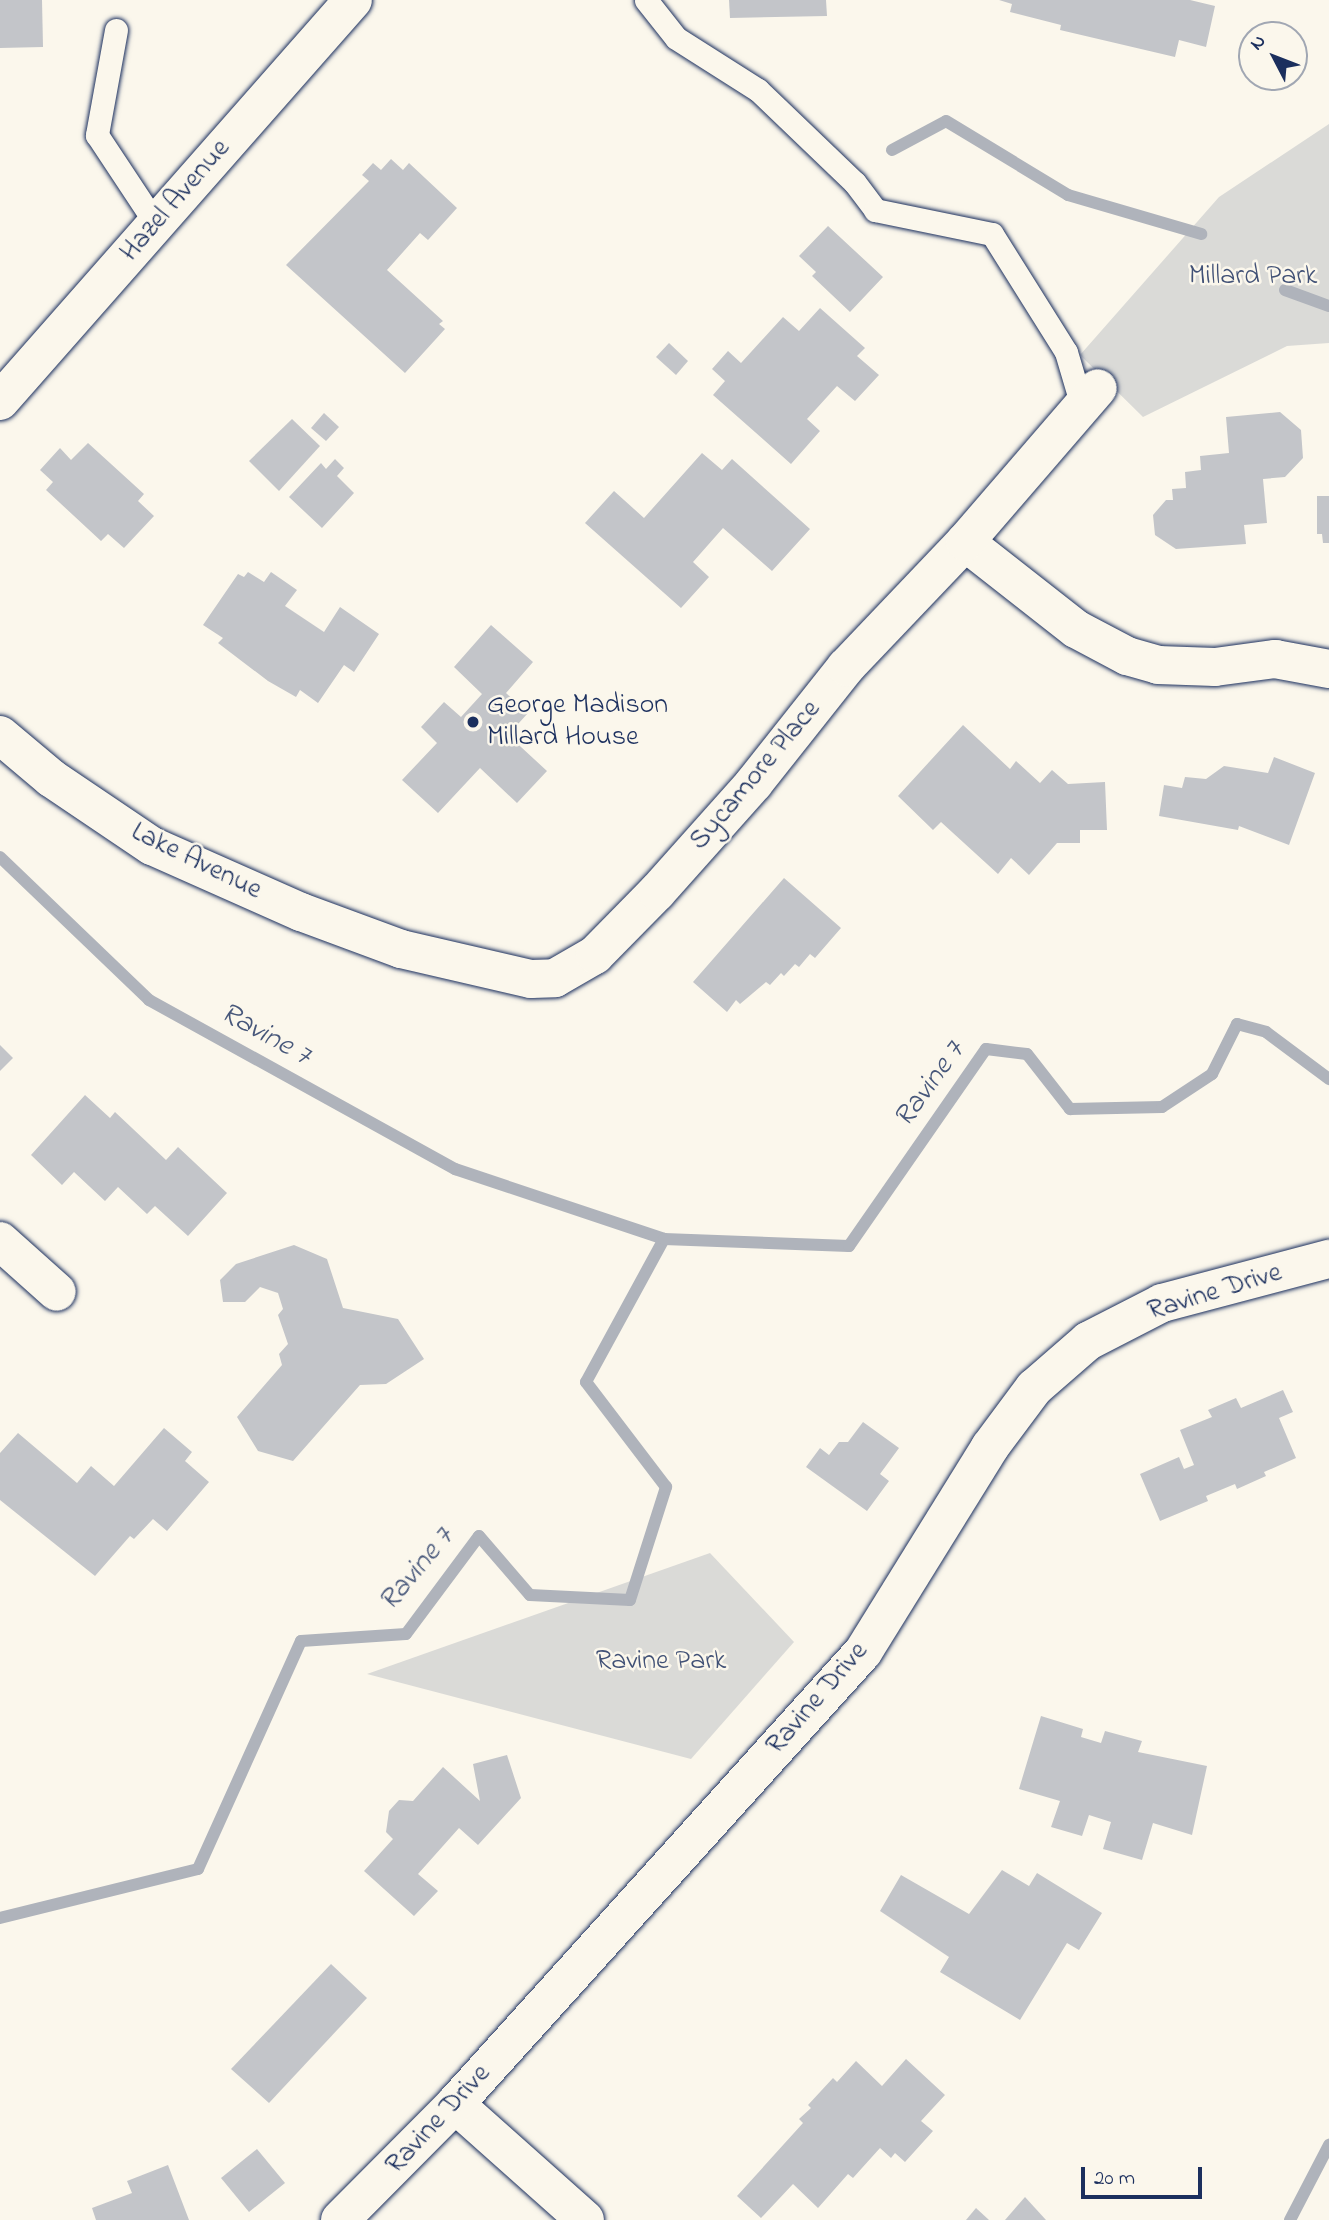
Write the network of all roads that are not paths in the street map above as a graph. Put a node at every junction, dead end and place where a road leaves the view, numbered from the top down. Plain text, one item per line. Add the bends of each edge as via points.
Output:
1 (353, 0) edge
2 (646, 0) edge
3 (116, 30) dead end
4 (156, 224) junction
5 (1090, 397) joint
6 (0, 401) edge
7 (965, 542) junction
8 (1329, 669) edge
9 (0, 735) edge
10 (333, 924) joint
11 (0, 1241) edge
12 (1329, 1258) edge
13 (57, 1292) dead end
14 (455, 2104) junction
15 (340, 2220) edge
16 (585, 2220) edge

1 - 4 street, Hazel Avenue
2 - 5 lane via 676,38 758,90 855,183 875,210 992,234
3 - 4 lane via 97,135
4 - 6 street, Hazel Avenue
5 - 7 street, Sycamore Place
7 - 8 street via 1076,629 1127,656 1158,665 1215,667 1275,659
7 - 10 street, Sycamore Place via 846,667 754,783 595,955 555,978 531,979 401,949
9 - 10 street, Lake Avenue via 51,778 152,846
11 - 13 street
12 - 14 street, Ravine Drive via 1162,1303 1088,1341 1034,1388 990,1447 863,1652
14 - 15 street, Ravine Drive
14 - 16 street

